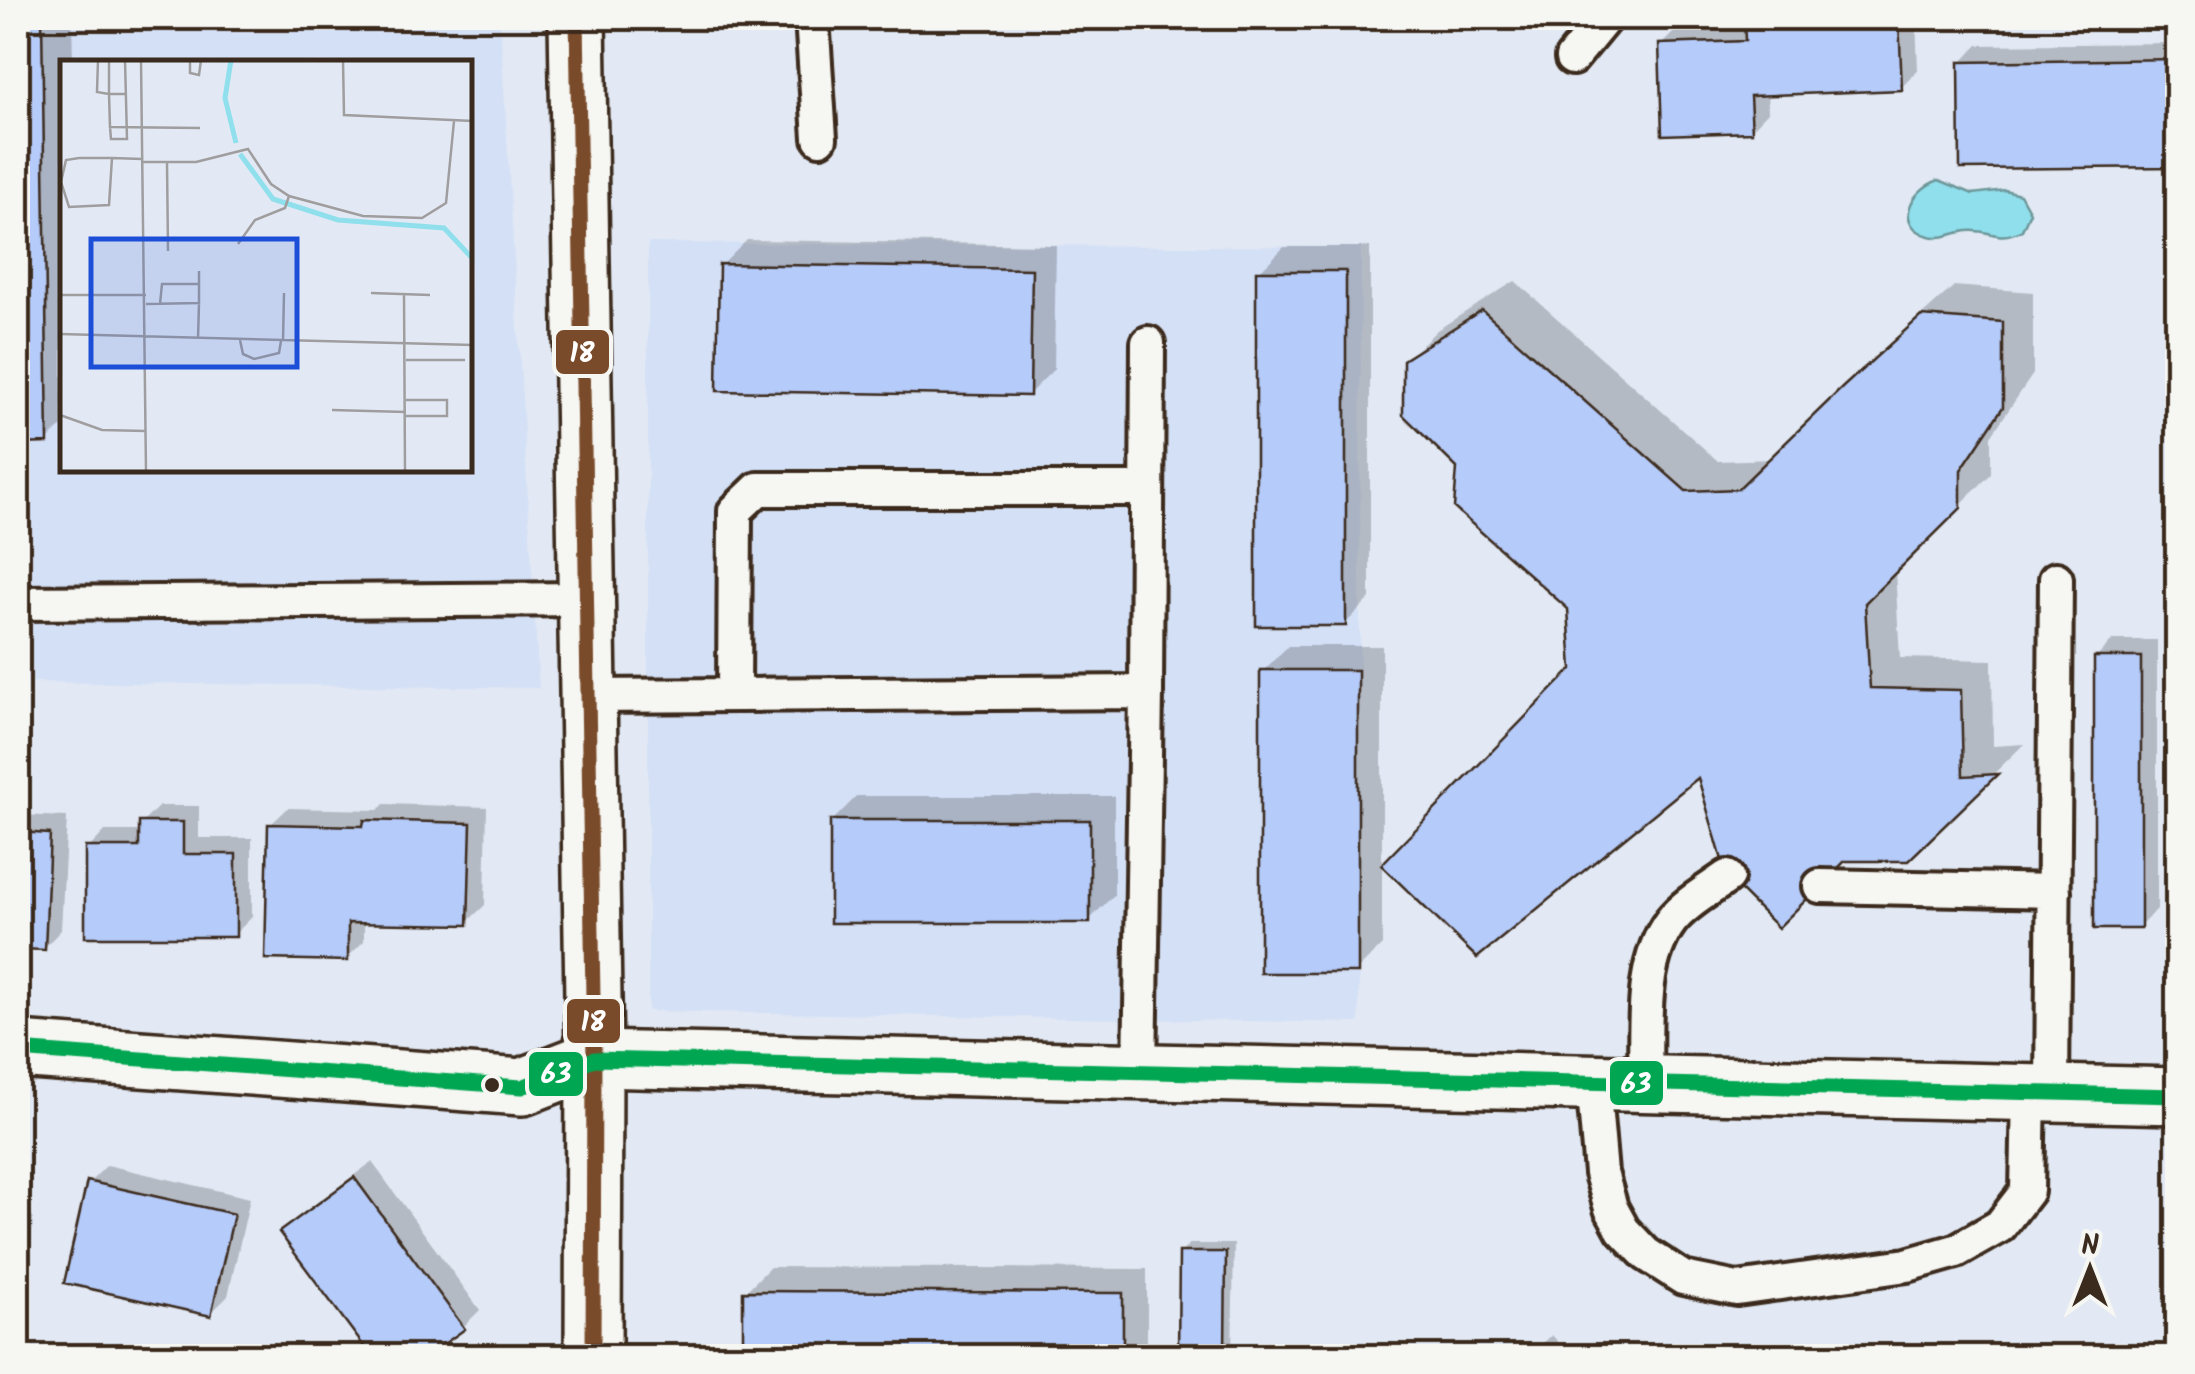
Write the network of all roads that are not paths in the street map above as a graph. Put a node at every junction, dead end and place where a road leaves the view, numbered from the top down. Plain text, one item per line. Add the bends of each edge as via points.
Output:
1 (576, 18) edge
2 (812, 18) edge
3 (1606, 18) edge
4 (1572, 58) dead end
5 (820, 138) dead end
6 (1148, 342) dead end
7 (1147, 489) junction
8 (2056, 579) dead end
9 (586, 599) junction
10 (18, 603) edge
11 (1146, 692) junction
12 (734, 695) junction
13 (588, 696) junction
14 (1727, 877) dead end
15 (1820, 886) dead end
16 (2054, 890) junction
17 (18, 1050) edge
18 (594, 1059) junction
19 (1140, 1072) junction
20 (1619, 1083) junction
21 (2040, 1093) junction
22 (2178, 1096) edge
23 (592, 1356) edge

1 - 9 street
2 - 5 lane
3 - 4 lane
6 - 7 lane
7 - 11 lane
7 - 12 lane via 758,489 735,511
8 - 16 lane
9 - 10 lane
9 - 13 street
11 - 12 lane
11 - 19 lane
12 - 13 lane
13 - 18 street
14 - 20 lane via 1673,918 1658,942
15 - 16 lane
16 - 21 lane
17 - 18 street via 522,1087
18 - 19 street
18 - 23 street
19 - 20 street
20 - 21 street
20 - 21 lane via 1601,1174 1623,1230 1684,1278 1737,1289 1907,1265 1956,1251 2000,1226 2028,1191
21 - 22 street

